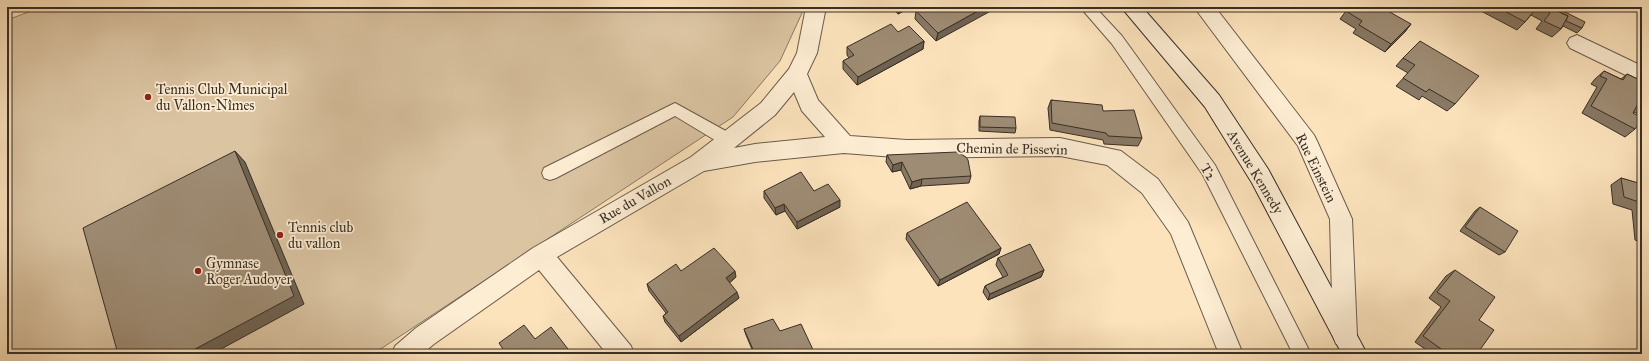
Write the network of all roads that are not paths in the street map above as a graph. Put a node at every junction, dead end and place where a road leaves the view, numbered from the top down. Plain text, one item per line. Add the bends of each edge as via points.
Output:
1 (816, 7) edge
2 (1087, 7) edge
3 (1131, 7) edge
4 (1204, 7) edge
5 (1577, 43) dead end
6 (797, 74) junction
7 (1642, 75) edge
8 (728, 140) junction
9 (844, 144) junction
10 (699, 163) junction
11 (550, 173) dead end
12 (542, 255) junction
13 (1350, 345) edge
14 (404, 354) edge
15 (622, 354) edge
16 (1231, 354) edge
17 (1302, 354) edge

1 - 6 street, Rue du Vallon via 807,53
2 - 17 lane, T2 via 1117,40 1209,170
3 - 13 street, Avenue Kennedy via 1212,101 1260,176
4 - 13 street, Rue Einstein via 1306,141 1340,219
5 - 7 street
6 - 8 street, Rue du Vallon via 768,109
6 - 9 street via 809,105
8 - 10 street, Rue du Vallon
8 - 11 lane via 675,109
9 - 10 street, Chemin de Pissevin via 755,153
9 - 16 street, Chemin de Pissevin via 907,149 1060,147 1112,157 1150,186 1180,230
10 - 12 street, Rue du Vallon
12 - 14 street, Rue du Vallon via 425,336
12 - 15 street

